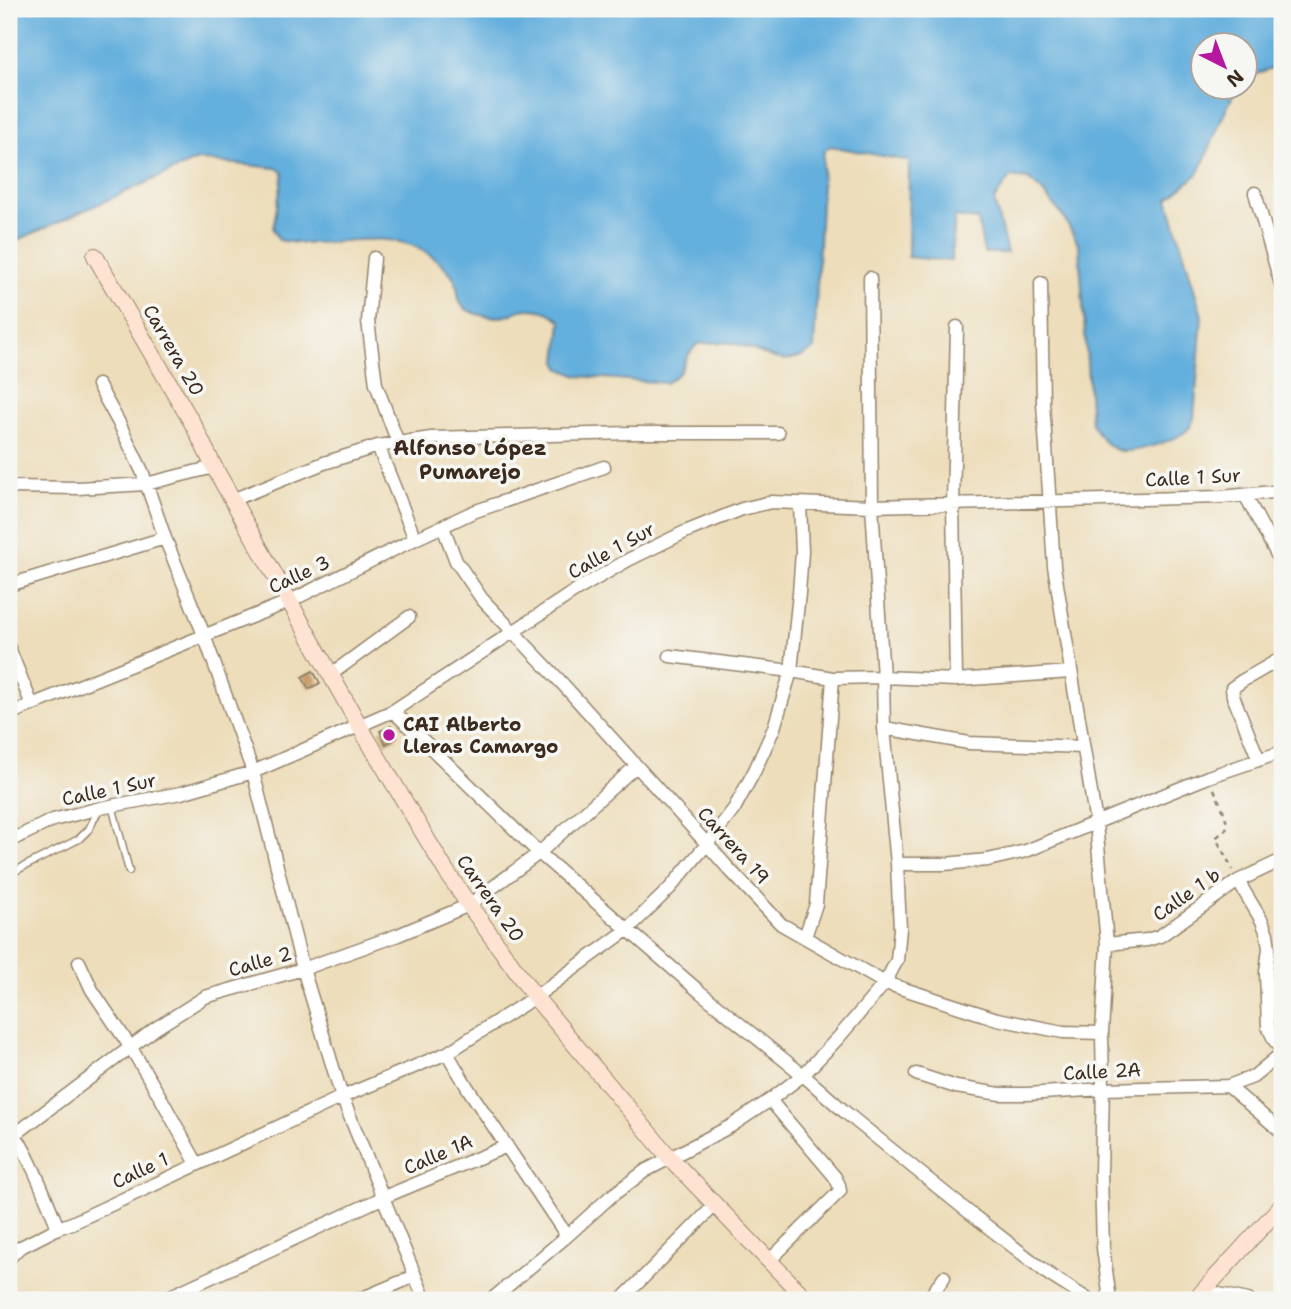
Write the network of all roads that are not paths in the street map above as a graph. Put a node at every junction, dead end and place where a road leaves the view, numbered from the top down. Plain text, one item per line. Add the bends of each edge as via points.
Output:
1 (1255, 193) dead end
2 (95, 256) dead end
3 (374, 258) dead end
4 (870, 278) dead end
5 (1041, 283) dead end
6 (1282, 288) edge
7 (957, 327) dead end
8 (98, 385) dead end
9 (778, 433) dead end
10 (398, 443) junction
11 (378, 446) junction
12 (214, 467) junction
13 (604, 467) dead end
14 (146, 484) junction
15 (9, 487) edge
16 (1282, 488) edge
17 (1245, 495) junction
18 (232, 500) junction
19 (1049, 502) junction
20 (800, 504) junction
21 (953, 504) junction
22 (872, 506) junction
23 (443, 527) junction
24 (165, 538) junction
25 (415, 539) junction
26 (1282, 564) edge
27 (9, 585) edge
28 (288, 602) junction
29 (409, 617) dead end
30 (514, 631) junction
31 (204, 635) junction
32 (9, 649) edge
33 (670, 656) dead end
34 (1282, 658) edge
35 (791, 671) junction
36 (1071, 672) junction
37 (330, 675) junction
38 (883, 677) junction
39 (833, 678) junction
40 (956, 680) junction
41 (32, 705) junction
42 (393, 711) junction
43 (9, 714) edge
44 (360, 727) junction
45 (884, 728) junction
46 (1083, 747) junction
47 (1282, 752) edge
48 (1259, 760) junction
49 (636, 766) junction
50 (253, 772) junction
51 (106, 807) junction
52 (1096, 823) junction
53 (9, 841) edge
54 (708, 844) junction
55 (539, 853) junction
56 (1282, 860) edge
57 (897, 864) junction
58 (129, 871) dead end
59 (9, 874) edge
60 (1238, 881) junction
61 (469, 905) junction
62 (627, 930) junction
63 (805, 937) junction
64 (1107, 944) junction
65 (79, 962) dead end
66 (303, 970) junction
67 (885, 983) junction
68 (535, 997) junction
69 (1102, 1033) junction
70 (131, 1048) junction
71 (1282, 1051) edge
72 (447, 1053) junction
73 (916, 1074) dead end
74 (803, 1075) junction
75 (1228, 1086) junction
76 (1103, 1089) junction
77 (342, 1097) junction
78 (770, 1100) junction
79 (1282, 1132) edge
80 (11, 1133) edge
81 (507, 1146) junction
82 (669, 1157) junction
83 (197, 1164) junction
84 (384, 1197) junction
85 (715, 1205) junction
86 (1282, 1205) edge
87 (58, 1228) junction
88 (568, 1236) junction
89 (9, 1258) edge
90 (769, 1261) junction
91 (415, 1276) junction
92 (944, 1277) dead end
93 (1200, 1296) edge
94 (162, 1300) edge
95 (358, 1300) edge
96 (425, 1300) edge
97 (491, 1300) edge
98 (621, 1300) edge
99 (807, 1300) edge
100 (928, 1300) edge
101 (1089, 1300) edge
102 (1110, 1300) edge
103 (1248, 1300) edge

1 - 6 street
2 - 12 street, Carrera 20
3 - 10 street via 368,321 376,384
4 - 22 street
5 - 19 street
7 - 21 street
8 - 14 street
9 - 10 street via 498,436
10 - 11 street
11 - 18 street
11 - 25 street
12 - 14 street
12 - 18 street, Carrera 20
13 - 23 street, Calle 3 via 473,512
14 - 15 street
14 - 24 street
16 - 17 street, Calle 1 Sur
17 - 19 street, Calle 1 Sur
17 - 26 street
18 - 28 street, Carrera 20
19 - 21 street, Calle 1 Sur
19 - 36 street
20 - 22 street, Calle 1 Sur
20 - 30 street, Calle 1 Sur via 771,502 742,509 685,532 628,560
20 - 35 street, Calle 1 via 802,552
21 - 22 street, Calle 1 Sur
21 - 40 street
22 - 38 street
23 - 25 street, Calle 3
23 - 30 street, Carrera 19 via 457,561 482,599
24 - 27 street
24 - 31 street
25 - 28 street, Calle 3
28 - 31 street, Calle 3
28 - 37 street, Carrera 20
29 - 37 street
30 - 42 street, Calle 1 Sur
30 - 49 street, Carrera 19
31 - 41 street, Calle 3
31 - 50 street
32 - 41 street
33 - 35 street
34 - 48 street via 1232,688
35 - 39 street
35 - 54 street, Calle 1 via 774,728 755,770
36 - 40 street
36 - 46 street
37 - 44 street, Carrera 20
38 - 39 street
38 - 40 street
38 - 45 street
39 - 63 street via 816,904
41 - 43 street, Calle 3
42 - 44 street, Calle 1 Sur
42 - 55 street
44 - 50 street, Calle 1 Sur
44 - 61 street, Carrera 20
45 - 46 street via 970,743
45 - 57 street
46 - 52 street
47 - 48 street
48 - 52 street
49 - 54 street, Carrera 19
49 - 55 street, Calle 2
50 - 51 street, Calle 1 Sur via 181,793
50 - 66 street
51 - 53 street, Calle 1 Sur via 53,820
51 - 58 lane
51 - 59 lane via 79,839
52 - 57 street via 1026,851 988,860
52 - 64 street
54 - 62 street, Calle 1
54 - 63 street, Carrera 19 via 781,924
55 - 61 street, Calle 2
55 - 62 street
56 - 60 street, Calle 1 b
57 - 67 street via 897,960
60 - 64 street, Calle 1 b via 1160,936
60 - 71 street via 1268,934 1268,1027
61 - 66 street, Calle 2
61 - 68 street, Carrera 20
62 - 68 street, Calle 1
62 - 74 street
63 - 67 street, Carrera 19
64 - 69 street
65 - 70 street
66 - 70 street, Calle 2 via 205,997
66 - 77 street
67 - 69 street, Carrera 19 via 997,1019 1063,1032
67 - 74 street
68 - 72 street, Calle 1
68 - 82 street, Carrera 20
69 - 76 street
70 - 80 street, Calle 2
70 - 83 street
71 - 75 street, Calle 2A via 1253,1077
72 - 77 street, Calle 1
72 - 81 street
73 - 76 street, Calle 2A via 1000,1094
74 - 78 street
74 - 101 street via 961,1206
75 - 76 street, Calle 2A
75 - 79 street
76 - 102 street via 1103,1248
77 - 83 street, Calle 1
77 - 84 street
78 - 82 street
78 - 90 street via 835,1177 840,1191
80 - 87 street via 37,1177
81 - 84 street, Calle 1A
81 - 88 street
82 - 85 street, Carrera 20
82 - 88 street via 610,1197
83 - 87 street, Calle 1
84 - 91 street
84 - 94 street, Calle 1A
85 - 90 street, Carrera 20
85 - 98 street
86 - 93 street
87 - 89 street, Calle 1
88 - 97 street
90 - 99 street, Carrera 20
91 - 95 street
91 - 96 street
92 - 100 street
93 - 103 street

